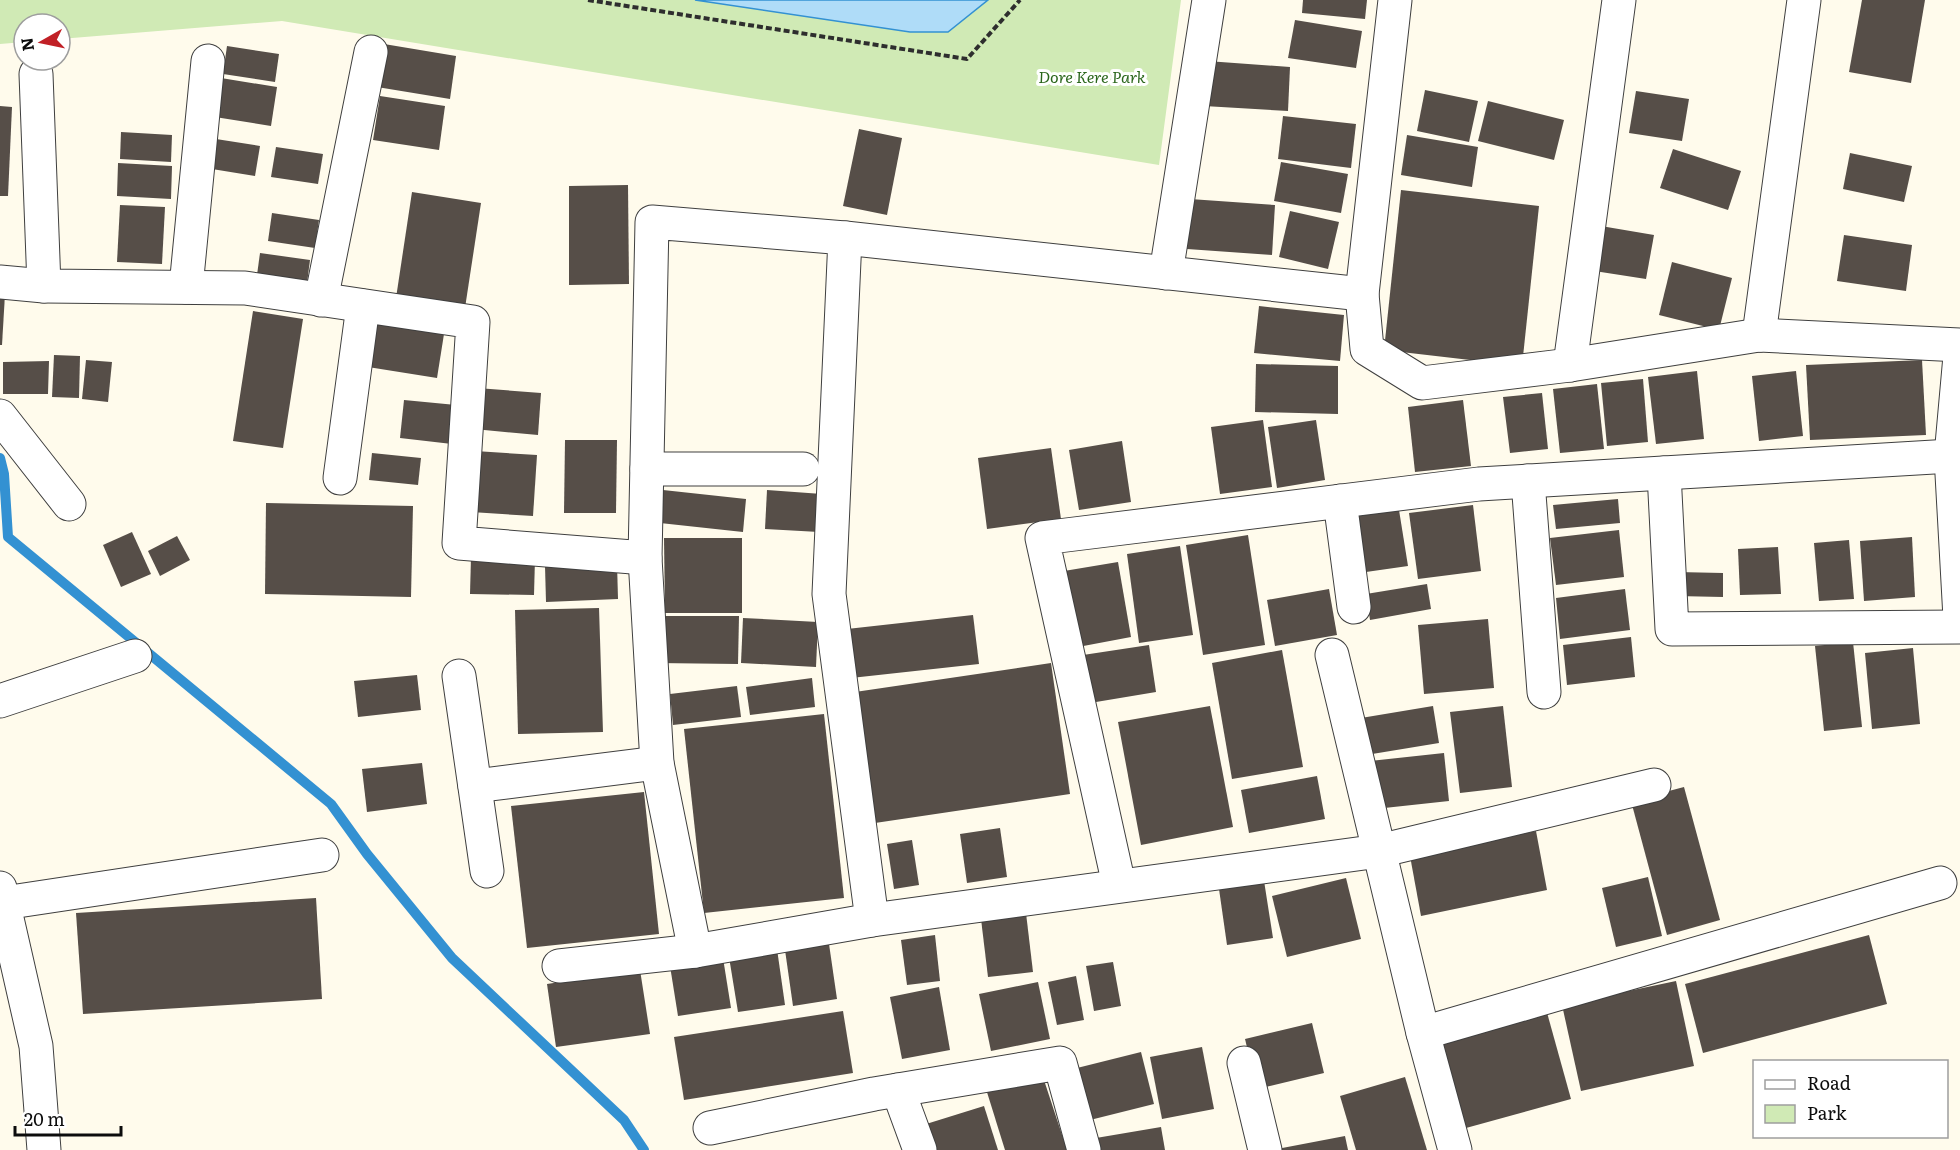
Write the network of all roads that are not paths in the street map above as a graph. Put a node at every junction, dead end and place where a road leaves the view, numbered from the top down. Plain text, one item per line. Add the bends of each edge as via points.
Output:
1 (1209, 0) edge
2 (1395, 0) edge
3 (1619, 0) edge
4 (1804, 0) edge
5 (371, 52) dead end
6 (208, 61) dead end
7 (36, 74) dead end
8 (846, 238) junction
9 (1166, 273) junction
10 (0, 282) edge
11 (44, 286) junction
12 (186, 287) junction
13 (1362, 294) junction
14 (321, 300) junction
15 (363, 306) junction
16 (1759, 335) junction
17 (1960, 345) edge
18 (1960, 356) edge
19 (1570, 365) junction
20 (0, 416) edge
21 (1951, 456) junction
22 (803, 468) dead end
23 (647, 469) junction
24 (1664, 473) junction
25 (340, 478) dead end
26 (1528, 481) junction
27 (1340, 501) junction
28 (69, 504) dead end
29 (645, 558) junction
30 (1354, 607) dead end
31 (1960, 618) edge
32 (1960, 627) edge
33 (1332, 655) dead end
34 (135, 656) dead end
35 (459, 676) dead end
36 (1544, 692) dead end
37 (0, 701) edge
38 (657, 763) junction
39 (1654, 785) dead end
40 (475, 786) junction
41 (1379, 851) junction
42 (321, 855) dead end
43 (487, 871) dead end
44 (1940, 883) dead end
45 (1119, 885) junction
46 (3, 912) edge
47 (872, 920) junction
48 (695, 951) junction
49 (560, 966) dead end
50 (1423, 1033) junction
51 (1244, 1064) dead end
52 (898, 1090) junction
53 (710, 1128) dead end
54 (44, 1150) edge
55 (920, 1150) edge
56 (1084, 1150) edge
57 (1266, 1150) edge
58 (1455, 1150) edge

1 - 9 street
2 - 13 street
3 - 19 street
4 - 16 street
5 - 14 street
6 - 12 street
7 - 11 street
8 - 9 street
8 - 23 street via 652,222
8 - 47 street via 829,594
9 - 13 street
10 - 11 street
11 - 12 street
12 - 14 street via 245,288
13 - 19 street via 1367,350 1422,383
14 - 15 street
15 - 25 street
15 - 29 street via 473,322 459,543
16 - 17 street
16 - 19 street
18 - 21 street
20 - 28 street
21 - 24 street
21 - 31 street
22 - 23 street
23 - 29 street
24 - 26 street
24 - 32 street via 1672,629
26 - 27 street
26 - 36 street
27 - 30 street
27 - 45 street via 1042,538
29 - 38 street
33 - 41 street
34 - 37 street
35 - 40 street
38 - 40 street
38 - 48 street
39 - 41 street
40 - 43 street
41 - 45 street
41 - 50 street
42 - 46 street
44 - 50 street
45 - 47 street
46 - 54 street via 36,1046
47 - 48 street
48 - 49 street
50 - 58 street
51 - 57 street
52 - 53 street
52 - 55 street
52 - 56 street via 1060,1064

